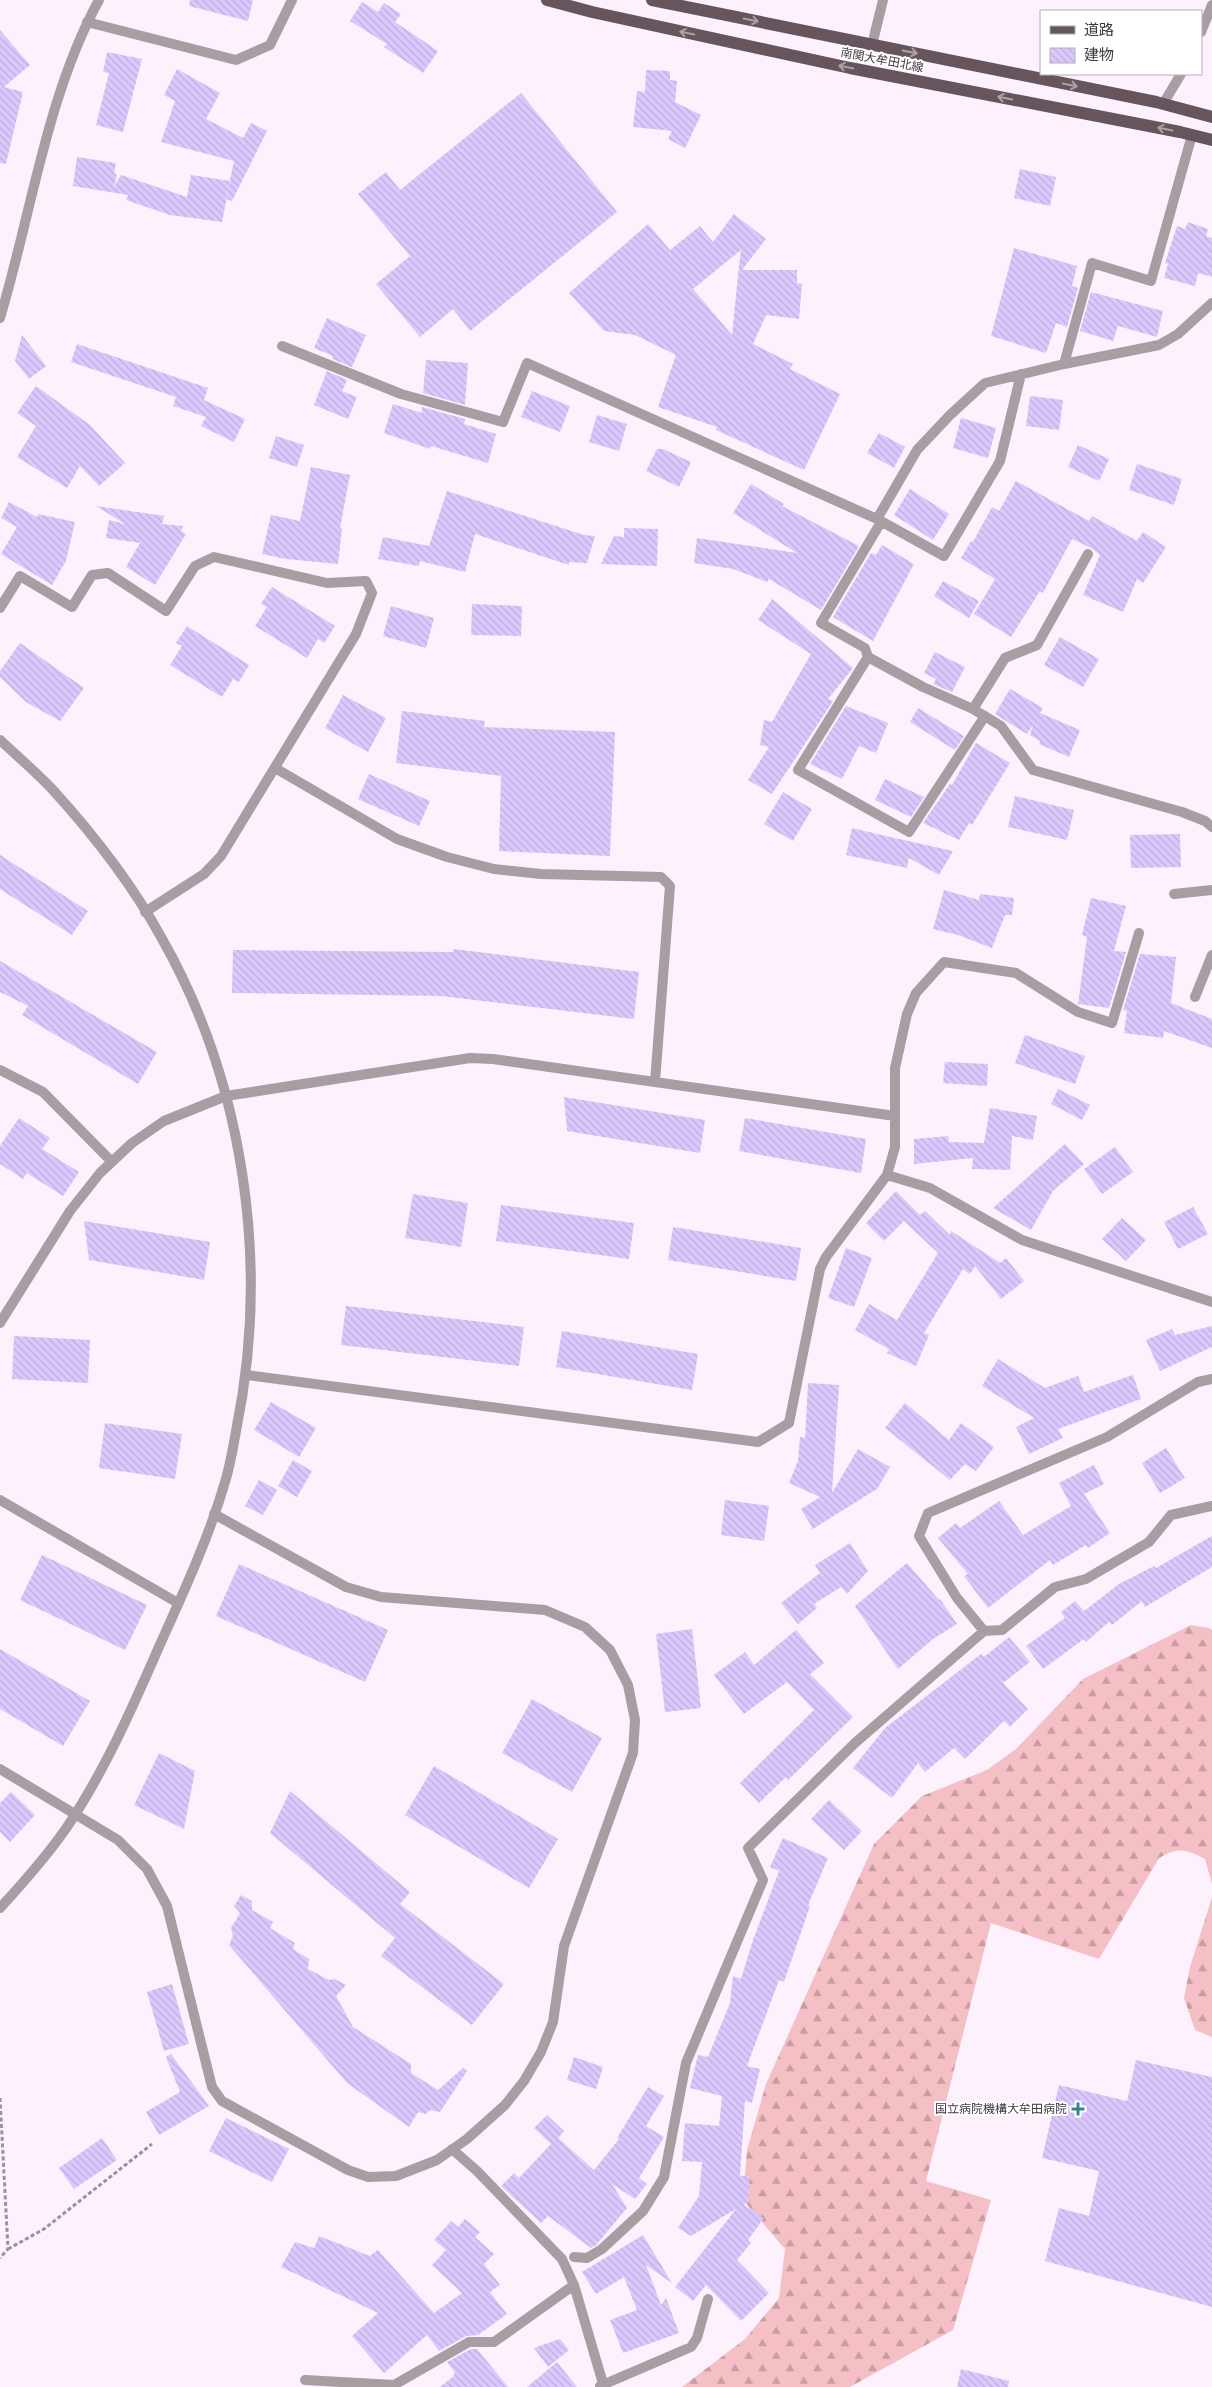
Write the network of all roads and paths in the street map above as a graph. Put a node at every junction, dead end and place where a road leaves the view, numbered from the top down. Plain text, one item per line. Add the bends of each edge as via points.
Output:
1 (99, 0) edge
2 (292, 0) edge
3 (547, 0) edge
4 (652, 0) edge
5 (883, 0) edge
6 (1212, 6) edge
7 (87, 22) junction
8 (1202, 30) edge
9 (872, 45) junction
10 (1180, 75) edge
11 (1163, 104) junction
12 (1212, 117) edge
13 (1192, 135) junction
14 (1212, 140) edge
15 (4, 286) edge
16 (1212, 304) edge
17 (0, 318) edge
18 (282, 346) dead end
19 (1064, 364) junction
20 (1021, 374) junction
21 (879, 520) junction
22 (1088, 554) dead end
23 (0, 608) edge
24 (868, 657) junction
25 (973, 709) junction
26 (984, 716) junction
27 (0, 740) edge
28 (274, 768) junction
29 (1212, 827) edge
30 (1212, 890) edge
31 (1174, 894) dead end
32 (145, 912) junction
33 (1139, 933) dead end
34 (1212, 955) edge
35 (1195, 997) dead end
36 (0, 1070) edge
37 (655, 1082) junction
38 (226, 1096) junction
39 (895, 1116) junction
40 (112, 1162) junction
41 (887, 1175) junction
42 (1212, 1302) edge
43 (0, 1323) edge
44 (247, 1374) junction
45 (1212, 1379) edge
46 (0, 1500) edge
47 (1212, 1506) edge
48 (214, 1514) junction
49 (178, 1603) junction
50 (984, 1631) junction
51 (0, 1769) edge
52 (75, 1814) junction
53 (0, 1908) edge
54 (0, 2098) edge
55 (152, 2144) dead end
56 (452, 2150) junction
57 (8, 2249) junction
58 (574, 2257) dead end
59 (0, 2258) edge
60 (574, 2286) junction
61 (708, 2299) dead end
62 (305, 2380) dead end
63 (602, 2386) edge

1 - 7 street
2 - 7 street via 270,45 236,60
13 -> 3 main road, 南関大牟田北線 via 850,68
4 -> 9 main road, 南関大牟田北線
5 - 9 street
6 - 8 street
7 - 15 street via 56,107
9 -> 11 main road, 南関大牟田北線
10 - 11 street
11 - 12 main road, 南関大牟田北線
13 - 14 main road, 南関大牟田北線
13 - 19 street via 1151,281 1092,263
15 - 17 street
16 - 19 street via 1178,334 1159,345
18 - 21 street via 401,394 503,422 527,363
19 - 20 street
20 - 21 street via 984,383 950,414 917,450
20 - 21 street via 1000,461 944,556
21 - 24 street via 821,623 865,648
22 - 25 street via 1037,645 1005,658
23 - 28 street via 20,576 72,607 92,575 108,573 166,611 195,566 214,557 327,582 366,581 372,592 356,634
24 - 25 street via 922,687
24 - 26 street via 798,770 909,832
25 - 26 street
26 - 29 street via 1001,726 1032,770 1182,812
27 - 32 street via 51,788 114,864
28 - 32 street via 221,856 204,874
28 - 37 street via 397,840 447,857 494,869 541,874 661,877 670,886
30 - 31 street
32 - 38 street via 162,937 201,1020
33 - 39 street via 1112,1023 1078,1012 1016,973 944,962 916,993 907,1014 895,1068
34 - 35 street
36 - 40 street via 43,1092
37 - 38 street via 470,1058
37 - 39 street
38 - 40 street via 164,1121 132,1143
38 - 44 street via 244,1181 251,1248
39 - 41 street via 895,1147
40 - 43 street via 70,1210
41 - 42 street via 930,1188 1022,1240
41 - 44 street via 820,1269 789,1423 758,1442
44 - 48 street via 226,1480
45 - 50 street via 1198,1382 1107,1437 928,1513 919,1536 957,1598
46 - 49 street
47 - 50 street via 1171,1515 1149,1542 1086,1579 1055,1587 1002,1630
48 - 49 street
48 - 56 street via 346,1587 380,1597 545,1610 584,1627 610,1650 628,1685 635,1720 633,1753 564,1946 553,2022 524,2081 505,2105
49 - 52 street via 112,1750
50 - 58 street via 855,1743 748,1848 763,1880 686,2063 664,2177 643,2211 602,2248 587,2258
51 - 52 street
52 - 53 street via 41,1861
52 - 56 street via 118,1840 147,1869 167,1906 212,2087 222,2101 348,2170 368,2177 396,2176 437,2160
54 - 57 path
55 - 57 path via 44,2229
56 - 60 street via 562,2259
57 - 59 path
60 - 62 street via 494,2342 469,2342 394,2385
60 - 63 street
61 - 63 street via 697,2338 691,2347

